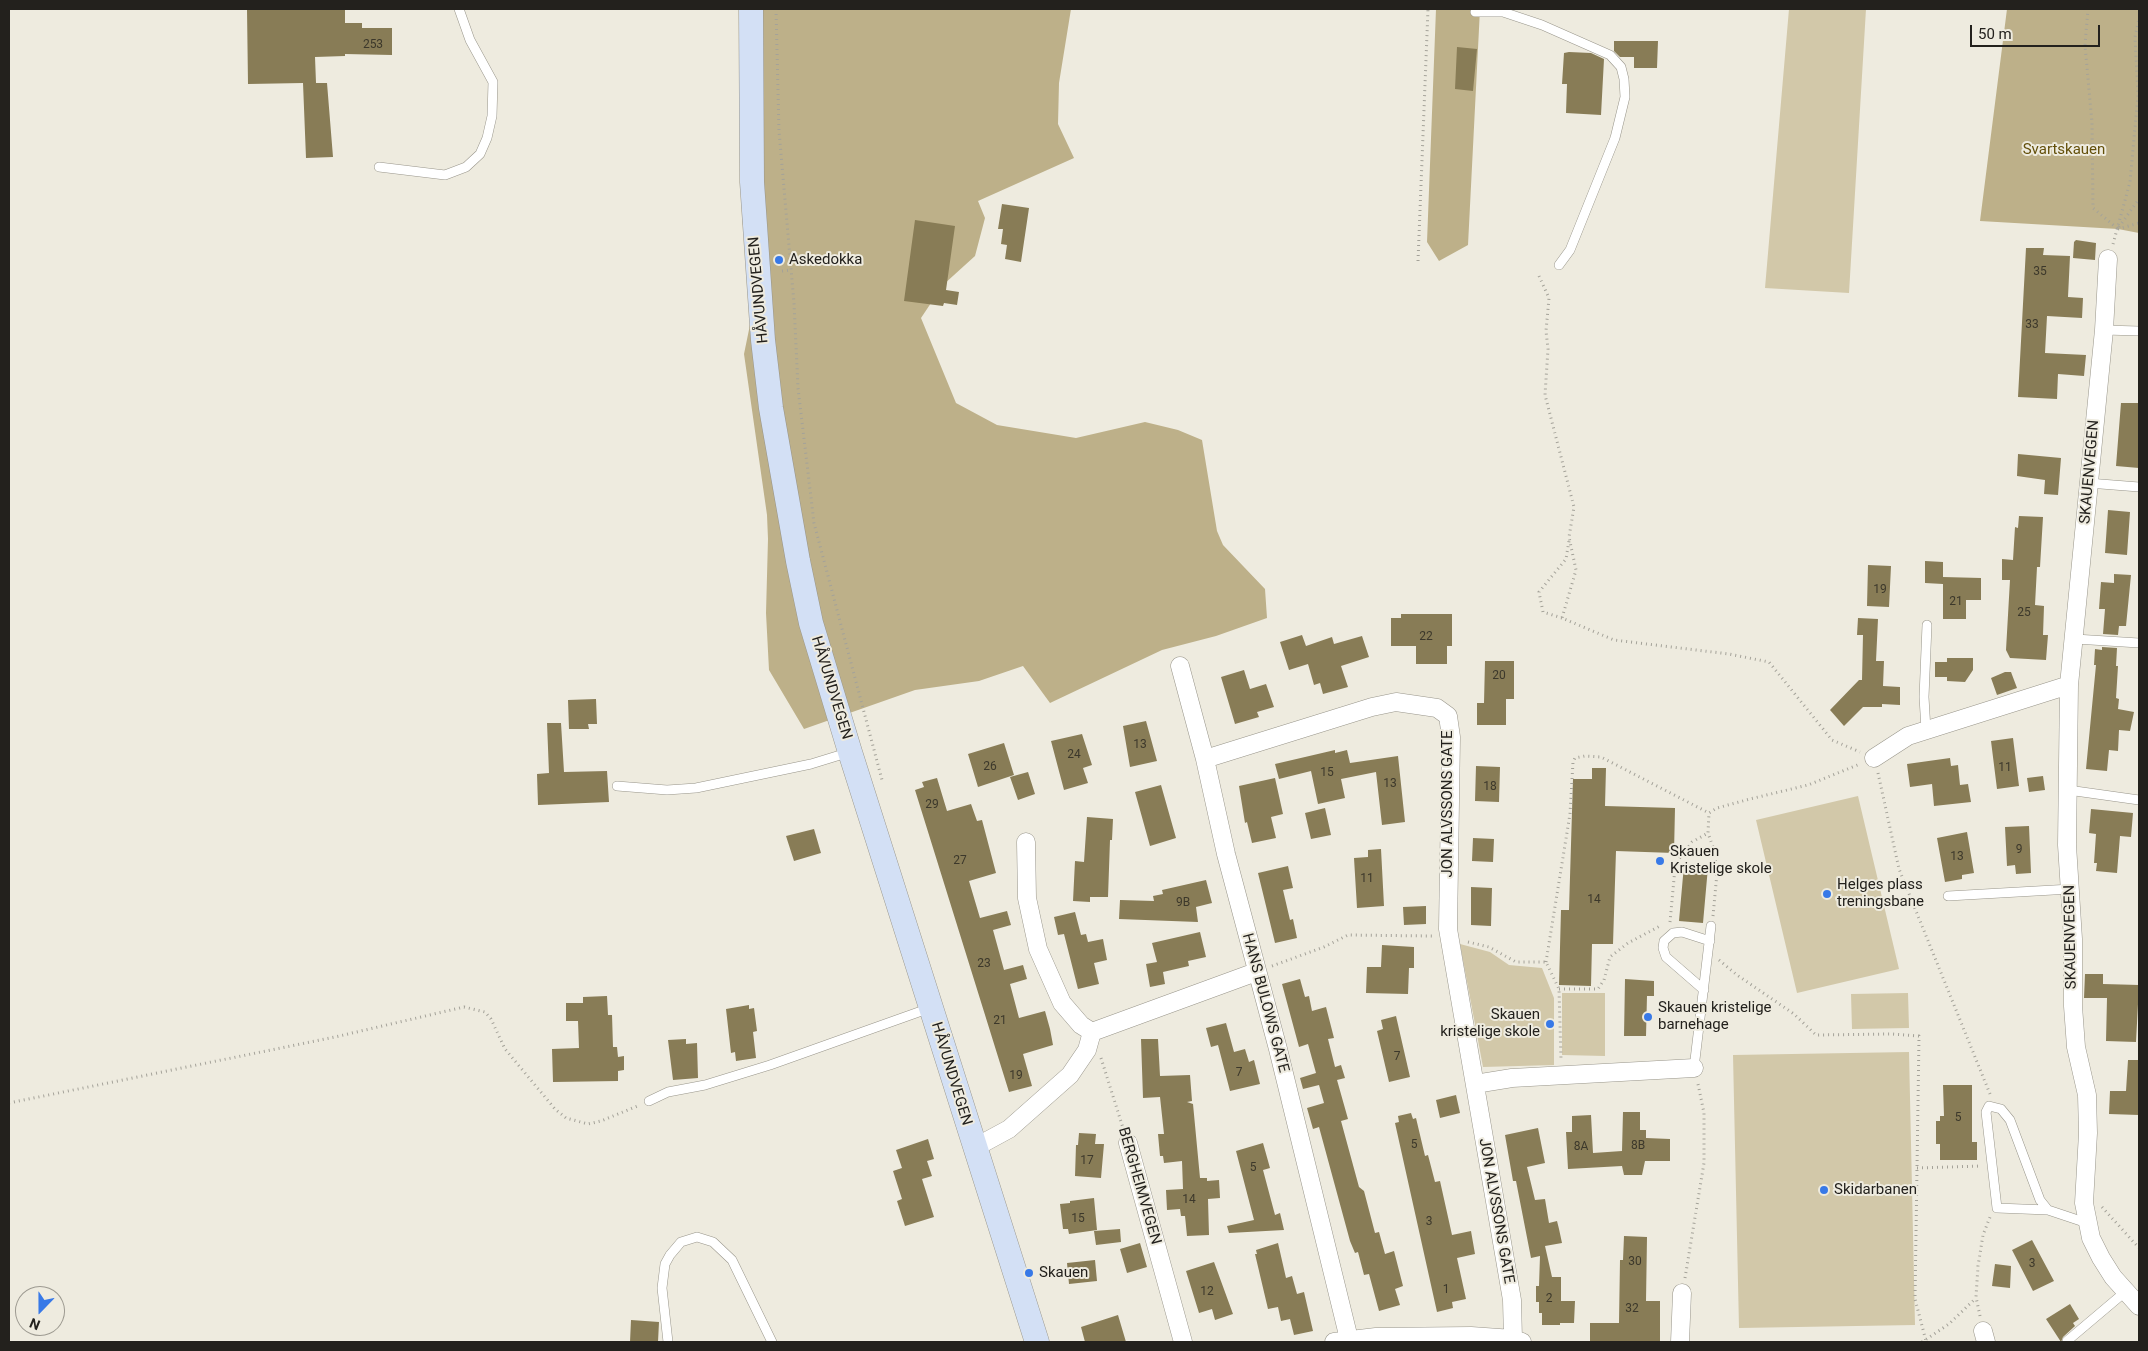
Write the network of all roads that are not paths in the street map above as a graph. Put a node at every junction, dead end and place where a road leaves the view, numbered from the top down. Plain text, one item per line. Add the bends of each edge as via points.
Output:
1 (459, 9) edge
2 (751, 9) edge
3 (1475, 12) dead end
4 (379, 168) dead end
5 (2108, 259) road end
6 (1559, 265) dead end
7 (2104, 330) junction
8 (2139, 331) edge
9 (2088, 483) junction
10 (2139, 487) edge
11 (1927, 625) dead end
12 (2075, 639) junction
13 (2139, 643) edge
14 (1180, 666) dead end
15 (2069, 685) junction
16 (1926, 730) junction
17 (850, 752) junction
18 (1874, 758) road end
19 (1205, 759) junction
20 (617, 786) dead end
21 (2068, 790) junction
22 (2139, 800) edge
23 (1026, 842) dead end
24 (2071, 888) junction
25 (1948, 896) dead end
26 (1711, 926) road end
27 (1710, 941) junction
28 (1256, 972) junction
29 (1704, 990) junction
30 (930, 1008) junction
31 (1092, 1032) junction
32 (1694, 1068) joint
33 (1475, 1084) junction
34 (649, 1101) road end
35 (1128, 1143) road end
36 (974, 1148) junction
37 (2048, 1210) junction
38 (2087, 1223) junction
39 (2125, 1292) junction
40 (1682, 1293) road end
41 (2139, 1306) edge
42 (1439, 1339) edge
43 (1342, 1341) edge
44 (1518, 1341) edge
45 (2066, 1341) edge
46 (668, 1342) edge
47 (772, 1342) edge
48 (1035, 1342) edge
49 (1184, 1342) edge
50 (1680, 1342) edge

1 - 4 lane via 474,48 493,82 492,116 480,154 466,167 445,175
2 - 17 main road, HÅVUNDVEGEN via 752,182 771,408 812,623
3 - 6 lane via 1504,12 1610,55 1620,67 1624,79 1625,98 1615,138 1570,250
5 - 7 street, SKAUENVEGEN
7 - 8 lane
7 - 9 street, SKAUENVEGEN
9 - 10 lane
9 - 12 street, SKAUENVEGEN
11 - 16 lane
12 - 13 lane
12 - 15 street, SKAUENVEGEN
14 - 19 street, HANS BULOWS GATE
15 - 16 street
15 - 21 street, SKAUENVEGEN
16 - 18 street via 1908,736
17 - 20 lane via 811,764 696,788 667,790
17 - 30 main road, HÅVUNDVEGEN
19 - 28 street, HANS BULOWS GATE
19 - 33 street, JON ALVSSONS GATE via 1372,706 1396,702 1437,708 1448,716 1451,737 1448,929
21 - 22 lane
21 - 24 street, SKAUENVEGEN via 2067,845
23 - 31 street via 1027,898 1038,949 1062,1003 1080,1025
24 - 25 lane
24 - 38 street, SKAUENVEGEN via 2076,1047 2087,1095 2084,1203
26 - 27 lane
27 - 29 lane
27 - 29 lane via 1682,932 1672,933 1664,941 1663,953
28 - 31 street
28 - 43 street, HANS BULOWS GATE via 1278,1048
29 - 32 lane
30 - 34 lane via 770,1065 705,1085 668,1092
30 - 36 main road, HÅVUNDVEGEN
31 - 36 street via 1082,1061 1070,1074 1008,1129
32 - 33 street via 1512,1078
33 - 44 street, JON ALVSSONS GATE
35 - 49 street, BERGHEIMVEGEN
36 - 48 main road, HÅVUNDVEGEN
37 - 37 lane via 2040,1200 2010,1120 2001,1109 1989,1106 1986,1112 1997,1208
37 - 38 lane
38 - 39 street, SKAUENVEGEN via 2101,1258
39 - 41 street, SKAUENVEGEN
39 - 45 lane
40 - 50 street
42 - 43 street
42 - 44 street
46 - 47 lane via 662,1288 665,1264 681,1242 697,1237 713,1242 732,1260

